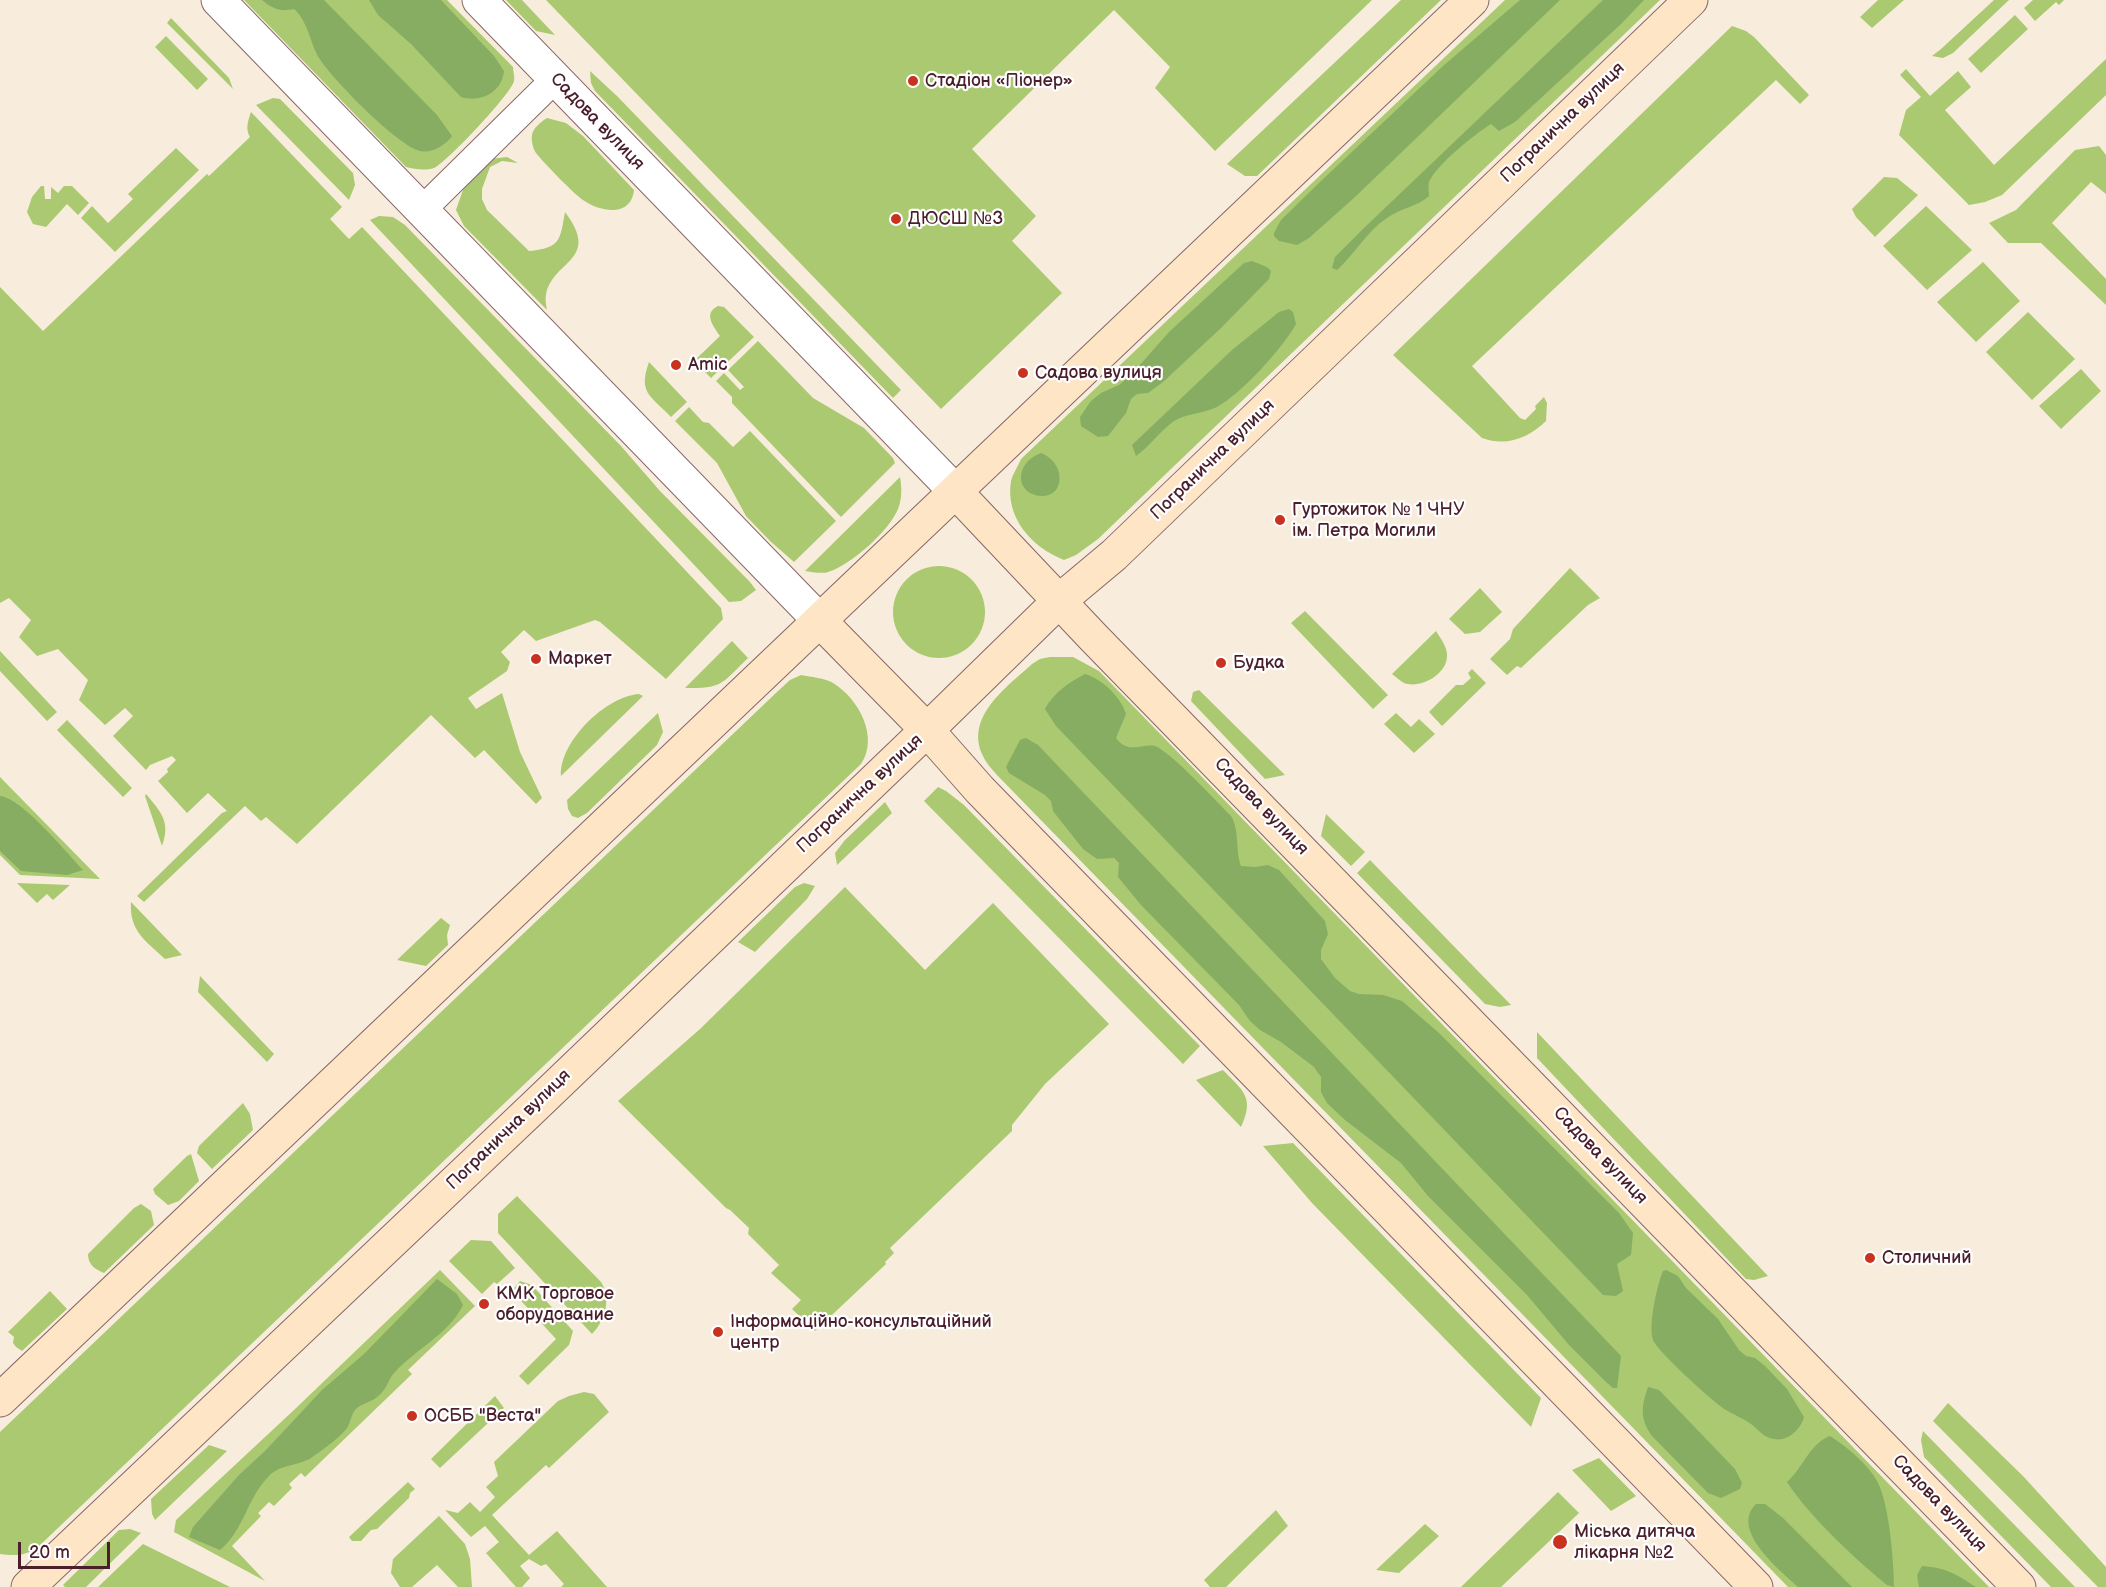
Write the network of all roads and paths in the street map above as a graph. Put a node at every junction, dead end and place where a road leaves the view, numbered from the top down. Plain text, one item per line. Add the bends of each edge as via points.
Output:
1 (218, 0) edge
2 (478, 0) edge
3 (1472, 0) edge
4 (1691, 0) edge
5 (555, 79) junction
6 (422, 210) junction
7 (956, 492) junction
8 (1059, 601) junction
9 (820, 621) junction
10 (927, 730) junction
11 (0, 1400) edge
12 (28, 1587) edge
13 (1756, 1587) edge
14 (2019, 1587) edge

1 - 6 street
2 - 5 street, Садова вулиця
3 - 7 main road
4 - 8 main road, Погранична вулиця via 1094,573
5 - 6 street
5 - 7 street, Садова вулиця
6 - 9 street
7 - 8 main road, Садова вулиця
7 - 9 main road
8 - 10 main road, Погранична вулиця
8 - 14 main road, Садова вулиця
9 - 10 main road
9 - 11 main road
10 - 12 main road, Погранична вулиця
10 - 13 main road via 997,807

